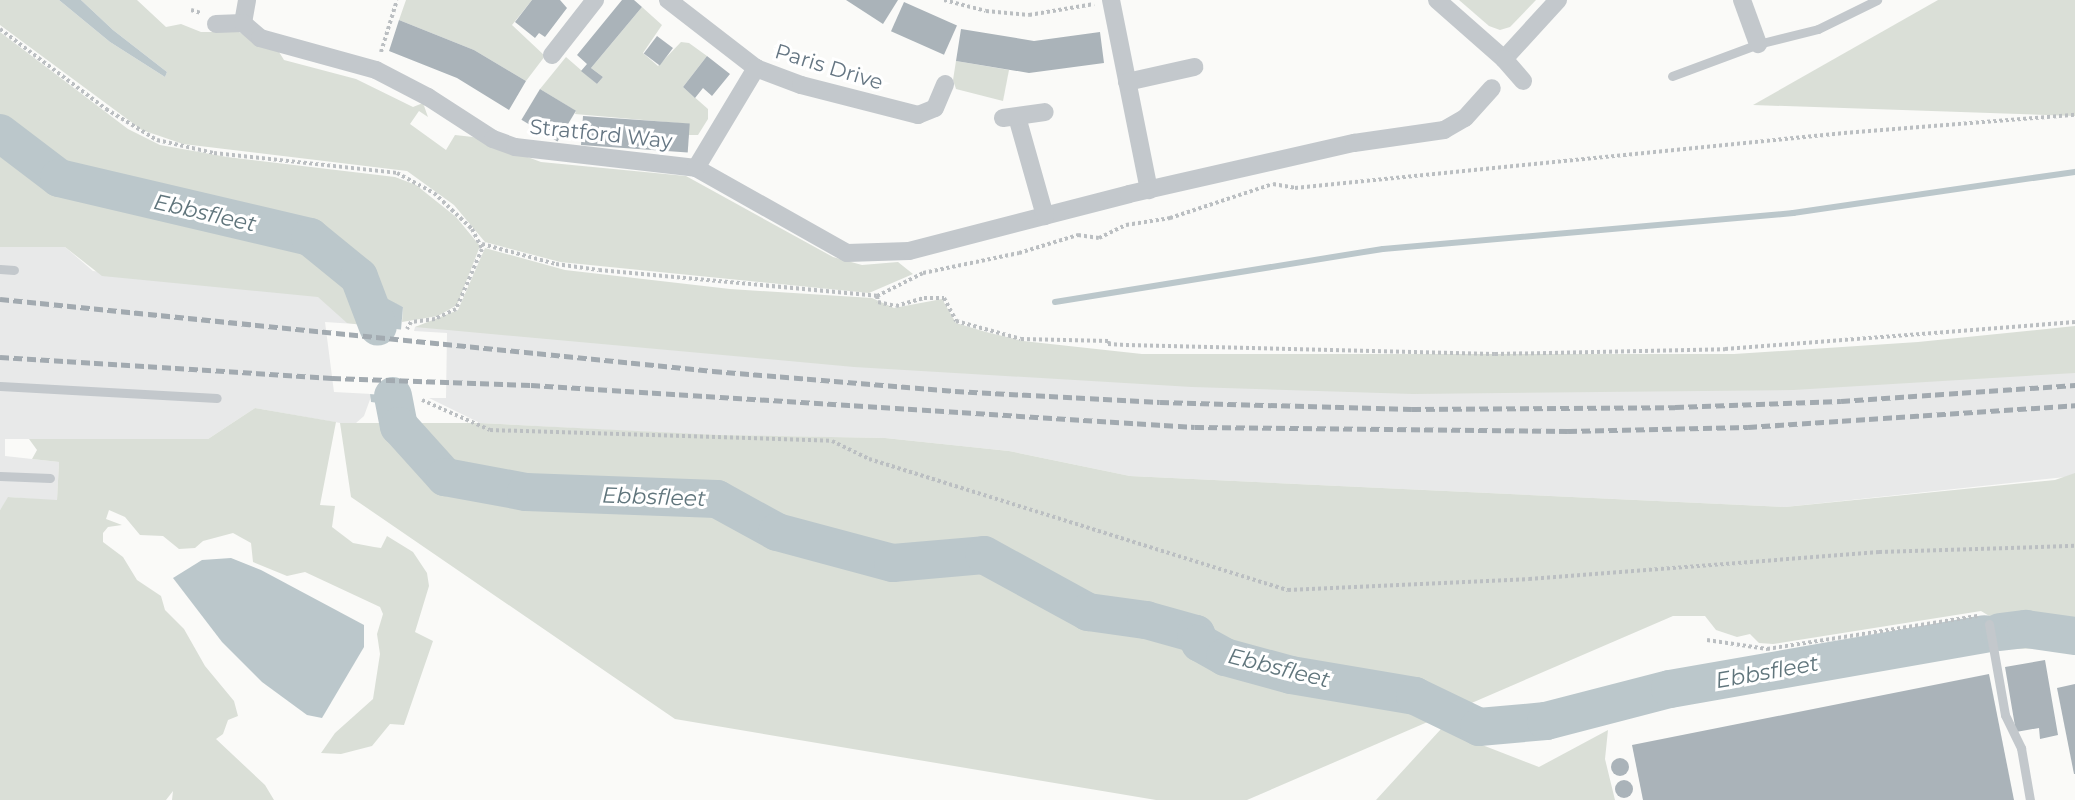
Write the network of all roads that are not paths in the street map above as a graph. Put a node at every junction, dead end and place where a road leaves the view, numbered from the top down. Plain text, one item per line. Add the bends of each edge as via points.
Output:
1 (247, 0) edge
2 (595, 0) edge
3 (668, 0) edge
4 (1111, 0) edge
5 (1437, 0) edge
6 (1558, 0) edge
7 (1742, 0) edge
8 (1876, 0) edge
9 (243, 22) junction
10 (216, 24) dead end
11 (1758, 44) junction
12 (552, 56) dead end
13 (1504, 59) junction
14 (1194, 67) dead end
15 (756, 68) junction
16 (1672, 76) dead end
17 (1523, 81) dead end
18 (1127, 82) junction
19 (945, 84) dead end
20 (1492, 88) dead end
21 (1045, 112) dead end
22 (696, 168) junction
23 (1149, 190) junction
24 (1045, 216) junction
25 (0, 269) edge
26 (15, 270) dead end
27 (0, 386) edge
28 (217, 399) dead end
29 (0, 476) edge
30 (50, 478) dead end
31 (1989, 624) road end
32 (2030, 800) edge

1 - 9 street
2 - 12 street
3 - 15 street, Paris Drive
4 - 18 street
5 - 13 street
6 - 13 street
7 - 11 street
8 - 11 lane via 1818,29
9 - 10 street
9 - 22 street, Stratford Way via 261,38 376,70 428,96 493,139 515,147
11 - 16 lane
13 - 17 street
14 - 18 street
15 - 19 street, Paris Drive via 801,85 918,115 935,108
15 - 22 street
18 - 23 street
20 - 23 street, Stratford Way via 1465,118 1444,130 1354,143
21 - 24 street via 1010,118
22 - 24 street, Stratford Way via 847,254 909,252
23 - 24 street, Stratford Way
25 - 26 lane
27 - 28 lane
29 - 30 lane
31 - 32 lane via 2005,717 2021,748

